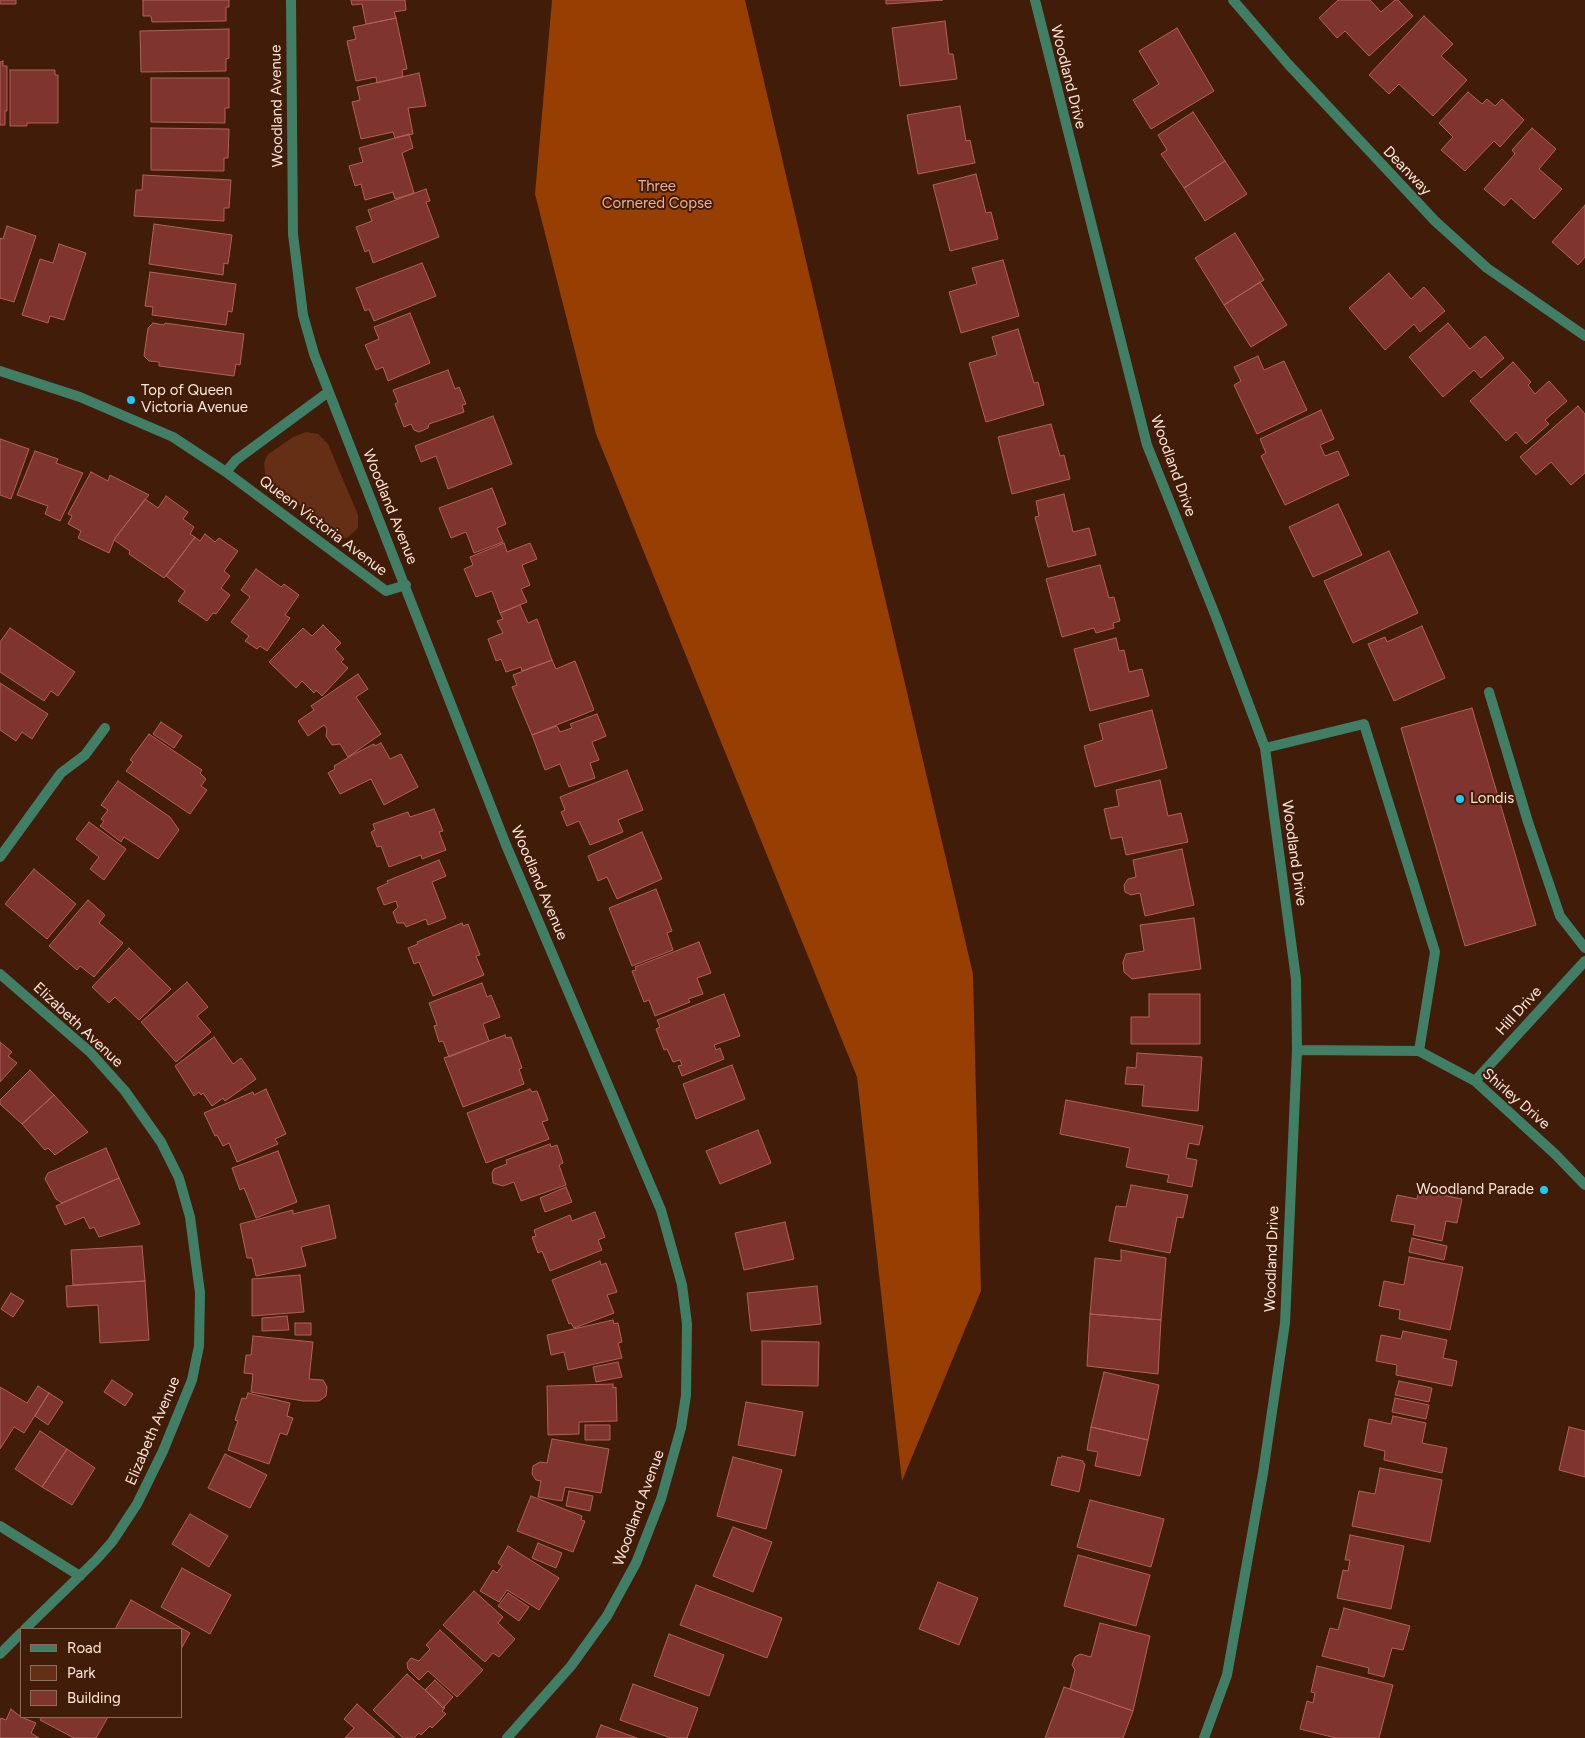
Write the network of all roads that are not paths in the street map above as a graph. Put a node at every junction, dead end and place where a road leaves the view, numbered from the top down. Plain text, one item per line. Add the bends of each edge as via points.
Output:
1 (291, 0) edge
2 (1034, 0) edge
3 (1232, 0) edge
4 (1585, 336) edge
5 (0, 371) edge
6 (327, 393) junction
7 (226, 472) junction
8 (406, 585) junction
9 (1489, 692) dead end
10 (105, 728) dead end
11 (1265, 748) junction
12 (0, 857) edge
13 (1585, 948) edge
14 (1585, 961) edge
15 (0, 974) edge
16 (1297, 1050) junction
17 (1419, 1051) junction
18 (1475, 1081) junction
19 (1585, 1185) edge
20 (0, 1526) edge
21 (80, 1576) junction
22 (26, 1628) edge
23 (20, 1634) edge
24 (0, 1654) edge
25 (507, 1738) edge
26 (1204, 1738) edge

1 - 6 street, Woodland Avenue via 293,234 303,315
2 - 11 street, Woodland Drive via 1147,445
3 - 4 street, Deanway via 1435,221 1487,268
5 - 7 street, Queen Victoria Avenue via 80,397 153,428 191,447
6 - 7 street via 236,460
6 - 8 street, Woodland Avenue
7 - 8 street, Queen Victoria Avenue via 386,592
8 - 25 street, Woodland Avenue via 506,845 661,1210 682,1285 687,1324 686,1395 681,1428 661,1499 636,1563 607,1616 571,1666
9 - 13 street via 1560,916
10 - 12 street via 85,755 62,773
11 - 16 street, Woodland Drive via 1296,979
11 - 17 street via 1364,724 1435,952
14 - 18 street, Hill Drive
15 - 21 street, Elizabeth Avenue via 90,1052 151,1125 179,1178 196,1256 200,1337 187,1394 137,1504 112,1542
16 - 17 street, Shirley Drive
16 - 26 street, Woodland Drive via 1285,1323 1263,1473 1227,1675
17 - 18 street, Shirley Drive
18 - 19 street, Shirley Drive
20 - 21 street
21 - 22 street, Elizabeth Avenue
23 - 24 street

